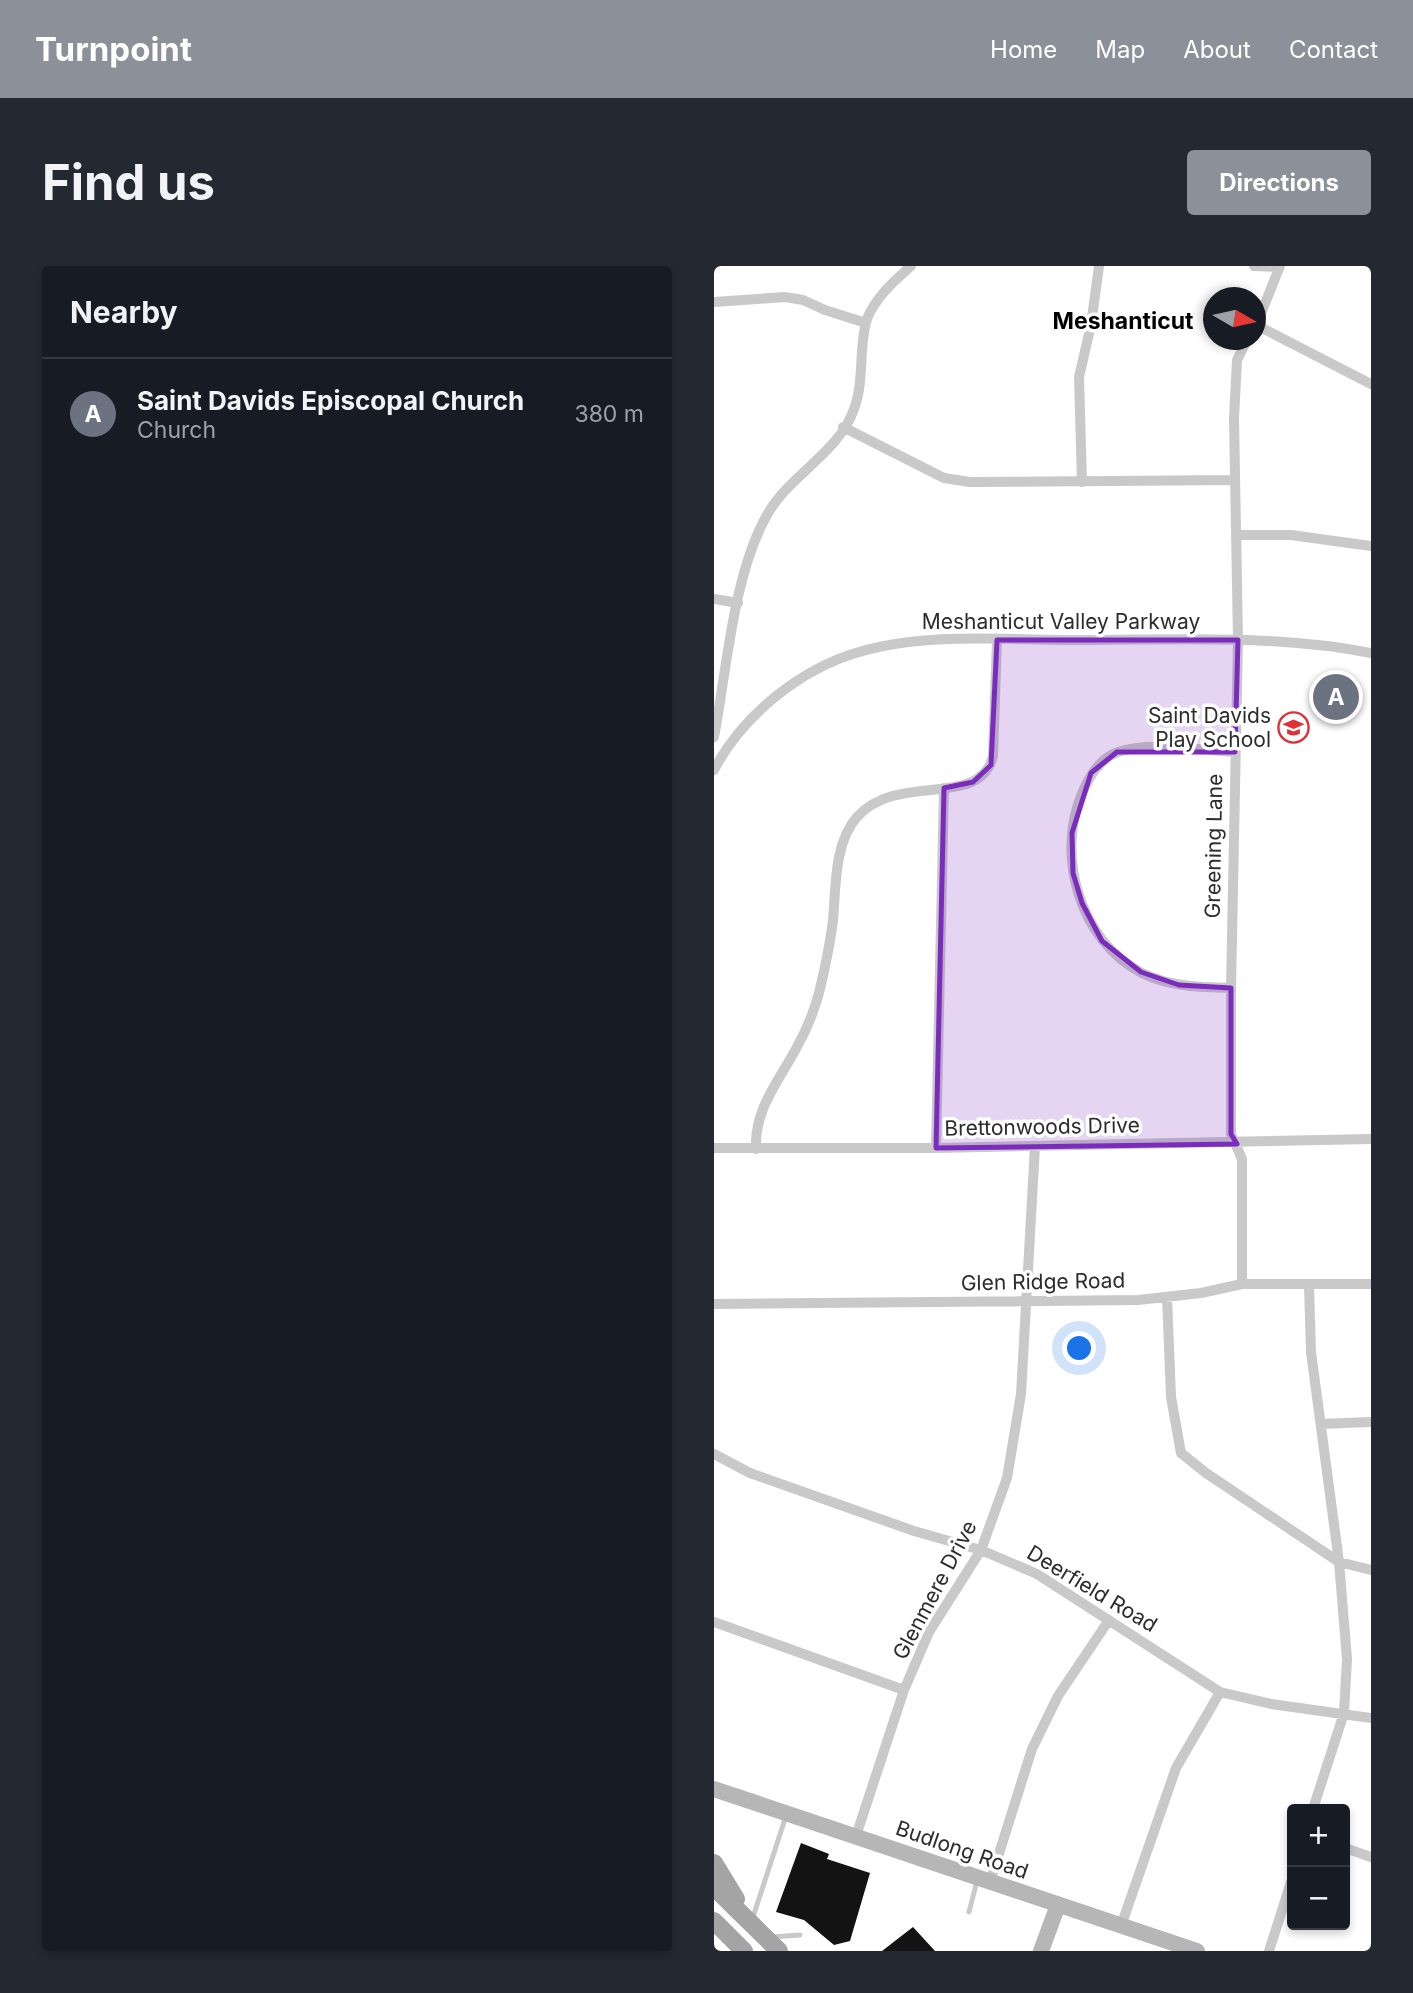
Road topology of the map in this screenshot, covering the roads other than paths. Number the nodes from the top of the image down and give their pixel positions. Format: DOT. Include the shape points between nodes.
graph roads {
  1 [pos="911,266"];
  2 [pos="1099,266"];
  3 [pos="1254,266"];
  4 [pos="1279,267"];
  5 [pos="1266,300"];
  6 [pos="714,302"];
  7 [pos="866,323"];
  8 [pos="1266,331"];
  9 [pos="1242,350"];
  10 [pos="1371,384"];
  11 [pos="844,427"];
  12 [pos="1235,480"];
  13 [pos="1082,482"];
  14 [pos="1238,535"];
  15 [pos="1371,546"];
  16 [pos="714,599"];
  17 [pos="738,603"];
  18 [pos="998,639"];
  19 [pos="1238,640"];
  20 [pos="1371,653"];
  21 [pos="714,737"];
  22 [pos="1235,752"];
  23 [pos="714,770"];
  24 [pos="944,788"];
  25 [pos="1231,988"];
  26 [pos="1371,1139"];
  27 [pos="1237,1144"];
  28 [pos="1035,1146"];
  29 [pos="714,1148"];
  30 [pos="936,1148"];
  31 [pos="755,1149"];
  32 [pos="1242,1284"];
  33 [pos="1371,1284"];
  34 [pos="1309,1286"];
  35 [pos="1167,1297"];
  36 [pos="1027,1303"];
  37 [pos="714,1304"];
  38 [pos="1371,1422"];
  39 [pos="1321,1424"];
  40 [pos="714,1454"];
  41 [pos="981,1550"];
  42 [pos="1339,1562"];
  43 [pos="1371,1570"];
  44 [pos="1109,1620"];
  45 [pos="714,1622"];
  46 [pos="904,1690"];
  47 [pos="1220,1692"];
  48 [pos="1344,1713"];
  49 [pos="1371,1718"];
  50 [pos="714,1788"];
  51 [pos="1316,1804"];
  52 [pos="787,1813"];
  53 [pos="856,1836"];
  54 [pos="1350,1850"];
  55 [pos="1371,1857"];
  56 [pos="714,1863"];
  57 [pos="984,1880"];
  58 [pos="714,1887"];
  59 [pos="1287,1895"];
  60 [pos="1058,1905"];
  61 [pos="969,1912"];
  62 [pos="714,1921"];
  63 [pos="751,1923"];
  64 [pos="1121,1926"];
  65 [pos="800,1935"];
  66 [pos="766,1938"];
  67 [pos="744,1951"];
  68 [pos="779,1951"];
  69 [pos="1041,1951"];
  70 [pos="1196,1951"];
  71 [pos="1269,1951"];
  1 -- 7 [label="street" via="880,297"];
  2 -- 13 [label="street" via="1079,377"];
  3 -- 4 [label="street"];
  4 -- 5 [label="street"];
  6 -- 7 [label="street" via="785,297"];
  7 -- 11 [label="street" via="854,410"];
  8 -- 10 [label="street"];
  9 -- 12 [label="street, Greening Lane" via="1237,360"];
  11 -- 13 [label="street" via="944,478"];
  11 -- 17 [label="street" via="825,452 792,481 767,515 751,552"];
  12 -- 13 [label="street"];
  12 -- 14 [label="street, Greening Lane"];
  14 -- 15 [label="street" via="1291,535"];
  14 -- 19 [label="street, Greening Lane"];
  16 -- 17 [label="street"];
  17 -- 21 [label="street"];
  18 -- 19 [label="street, Meshanticut Valley Parkway"];
  18 -- 23 [label="street, Meshanticut Valley Parkway" via="924,640 858,652 825,667 763,708 727,744"];
  18 -- 24 [label="street" via="991,765 973,782"];
  19 -- 20 [label="street, Meshanticut Valley Parkway"];
  19 -- 22 [label="street, Greening Lane"];
  22 -- 25 [label="street, Greening Lane"];
  22 -- 25 [label="street" via="1147,748 1118,752 1091,774 1072,833 1073,873 1082,904 1102,941 1141,972 1180,985"];
  24 -- 30 [label="street"];
  24 -- 31 [label="street" via="884,797 855,819 840,856 827,964 816,1002 798,1046 759,1115"];
  25 -- 27 [label="street, Greening Lane" via="1231,1134"];
  26 -- 27 [label="street, Brettonwoods Drive"];
  27 -- 28 [label="street, Brettonwoods Drive"];
  27 -- 32 [label="street, Greening Lane" via="1242,1159"];
  28 -- 30 [label="street, Brettonwoods Drive"];
  28 -- 36 [label="street, Glenmere Drive"];
  29 -- 31 [label="street, Brettonwoods Drive"];
  30 -- 31 [label="street, Brettonwoods Drive"];
  32 -- 34 [label="street, Glen Ridge Road"];
  32 -- 35 [label="street, Glen Ridge Road"];
  33 -- 34 [label="street, Glen Ridge Road"];
  34 -- 39 [label="street" via="1311,1352"];
  35 -- 36 [label="street, Glen Ridge Road"];
  35 -- 42 [label="street" via="1171,1396 1181,1453"];
  36 -- 37 [label="street, Glen Ridge Road"];
  36 -- 41 [label="street, Glenmere Drive" via="1016,1438"];
  38 -- 39 [label="street"];
  39 -- 42 [label="street"];
  40 -- 41 [label="street, Deerfield Road" via="750,1473"];
  41 -- 44 [label="street, Deerfield Road" via="1037,1574"];
  41 -- 46 [label="street, Glenmere Drive" via="929,1632"];
  42 -- 43 [label="street"];
  42 -- 48 [label="street" via="1347,1659"];
  44 -- 47 [label="street, Deerfield Road"];
  44 -- 57 [label="street" via="1058,1696 1032,1749"];
  45 -- 46 [label="street"];
  46 -- 53 [label="street, Glenmere Drive"];
  47 -- 48 [label="street, Deerfield Road"];
  47 -- 64 [label="street" via="1176,1768"];
  48 -- 49 [label="street, Deerfield Road"];
  48 -- 51 [label="street"];
  50 -- 52 [label="main road, Budlong Road"];
  52 -- 53 [label="main road, Budlong Road"];
  52 -- 63 [label="lane"];
  53 -- 57 [label="main road, Budlong Road"];
  54 -- 55 [label="street"];
  56 -- 63 [label="main road"];
  57 -- 60 [label="main road, Budlong Road"];
  57 -- 61 [label="lane"];
  58 -- 63 [label="main road"];
  59 -- 71 [label="street"];
  60 -- 64 [label="main road, Budlong Road"];
  60 -- 69 [label="main road"];
  62 -- 67 [label="main road"];
  63 -- 66 [label="main road"];
  64 -- 70 [label="main road, Budlong Road"];
  65 -- 66 [label="lane"];
  66 -- 68 [label="main road"];
}
